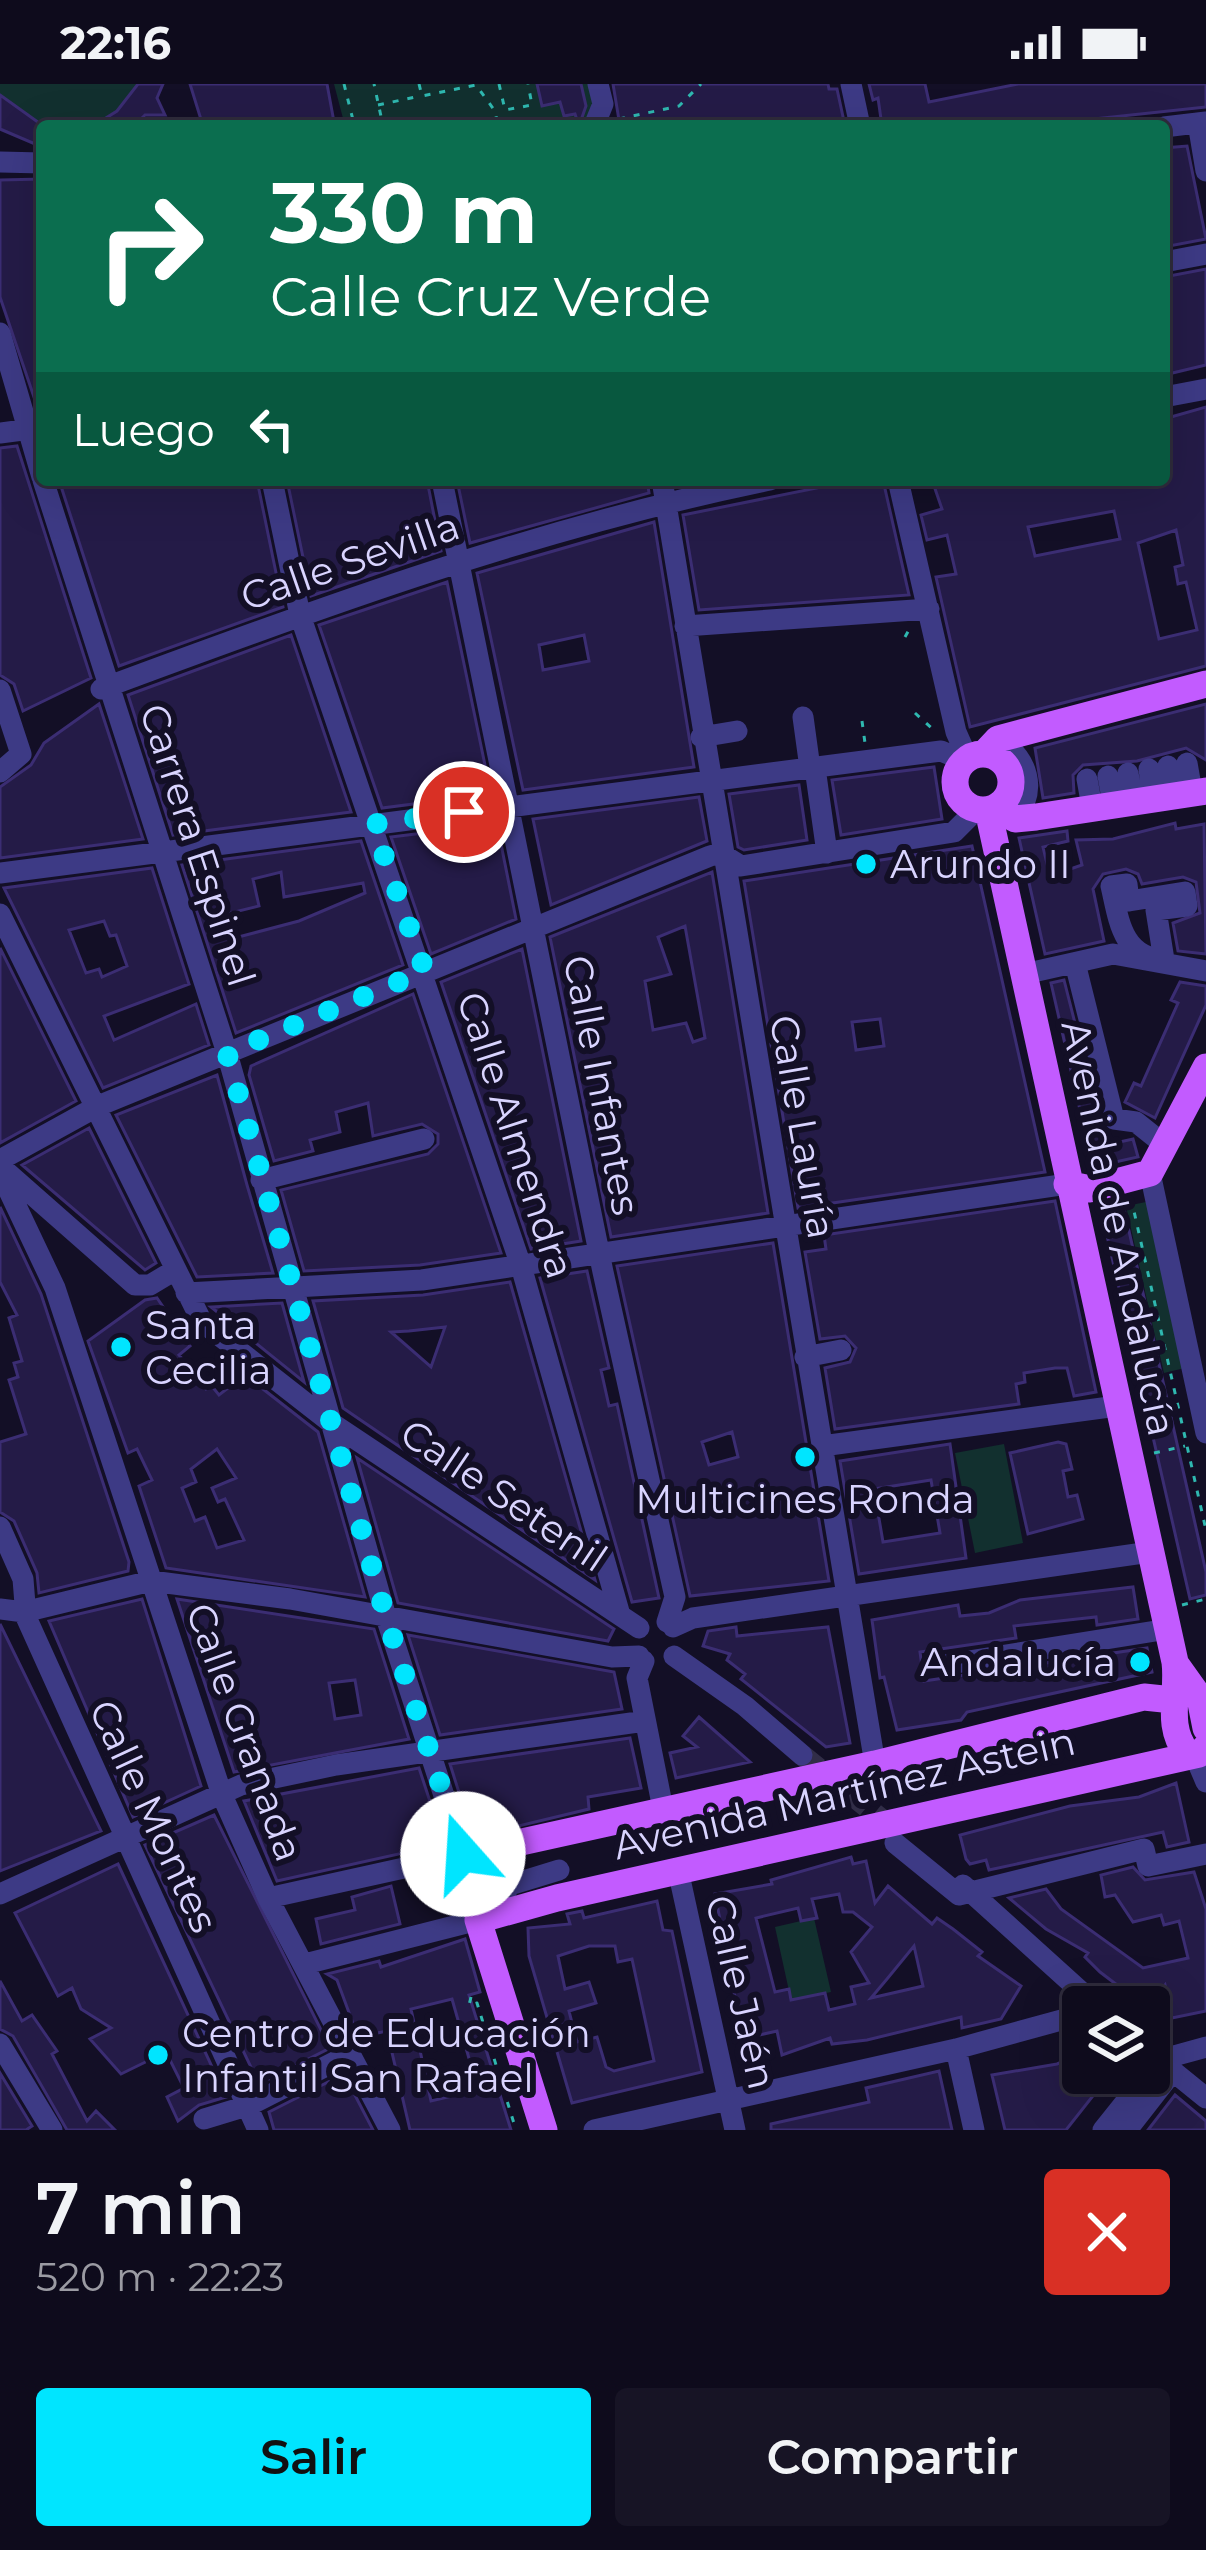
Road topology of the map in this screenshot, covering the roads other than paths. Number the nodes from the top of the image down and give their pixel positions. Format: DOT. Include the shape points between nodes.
graph roads {
  1 [pos="598,84"];
  2 [pos="850,84"];
  3 [pos="597,120"];
  4 [pos="859,120"];
  5 [pos="1202,123"];
  6 [pos="1170,126"];
  7 [pos="0,162"];
  8 [pos="36,164"];
  9 [pos="1206,171"];
  10 [pos="1206,254"];
  11 [pos="1170,261"];
  12 [pos="0,333"];
  13 [pos="1206,389"];
  14 [pos="1170,396"];
  15 [pos="0,433"];
  16 [pos="36,434"];
  17 [pos="45,486"];
  18 [pos="273,486"];
  19 [pos="443,486"];
  20 [pos="706,486"];
  21 [pos="899,486"];
  22 [pos="664,490"];
  23 [pos="459,560"];
  24 [pos="929,609"];
  25 [pos="300,615"];
  26 [pos="685,626"];
  27 [pos="1206,684"];
  28 [pos="104,688"];
  29 [pos="0,690"];
  30 [pos="803,717"];
  31 [pos="737,731"];
  32 [pos="701,737"];
  33 [pos="979,753"];
  34 [pos="812,768"];
  35 [pos="0,772"];
  36 [pos="708,779"];
  37 [pos="1145,786"];
  38 [pos="509,807"];
  39 [pos="994,811"];
  40 [pos="373,824"];
  41 [pos="160,851"];
  42 [pos="720,853"];
  43 [pos="827,853"];
  44 [pos="0,874"];
  45 [pos="1106,891"];
  46 [pos="0,914"];
  47 [pos="534,926"];
  48 [pos="1113,954"];
  49 [pos="1075,963"];
  50 [pos="425,971"];
  51 [pos="1206,971"];
  52 [pos="1024,974"];
  53 [pos="227,1053"];
  54 [pos="1206,1067"];
  55 [pos="98,1106"];
  56 [pos="424,1139"];
  57 [pos="1166,1146"];
  58 [pos="0,1166"];
  59 [pos="1139,1177"];
  60 [pos="261,1180"];
  61 [pos="1067,1184"];
  62 [pos="28,1206"];
  63 [pos="784,1226"];
  64 [pos="599,1252"];
  65 [pos="521,1266"];
  66 [pos="175,1270"];
  67 [pos="294,1286"];
  68 [pos="186,1293"];
  69 [pos="841,1350"];
  70 [pos="805,1357"];
  71 [pos="1118,1406"];
  72 [pos="330,1422"];
  73 [pos="1196,1439"];
  74 [pos="822,1446"];
  75 [pos="0,1527"];
  76 [pos="1150,1552"];
  77 [pos="151,1581"];
  78 [pos="846,1595"];
  79 [pos="6,1609"];
  80 [pos="386,1617"];
  81 [pos="629,1622"];
  82 [pos="670,1625"];
  83 [pos="1168,1629"];
  84 [pos="674,1656"];
  85 [pos="641,1658"];
  86 [pos="944,1665"];
  87 [pos="1172,1698"];
  88 [pos="645,1721"];
  89 [pos="428,1752"];
  90 [pos="802,1755"];
  91 [pos="1201,1756"];
  92 [pos="875,1764"];
  93 [pos="222,1795"];
  94 [pos="663,1809"];
  95 [pos="897,1837"];
  96 [pos="122,1838"];
  97 [pos="499,1846"];
  98 [pos="463,1854"];
  99 [pos="1206,1854"];
  100 [pos="558,1865"];
  101 [pos="678,1870"];
  102 [pos="0,1894"];
  103 [pos="967,1894"];
  104 [pos="268,1898"];
  105 [pos="492,1910"];
  106 [pos="305,1964"];
  107 [pos="1074,1986"];
  108 [pos="1062,2020"];
  109 [pos="0,2044"];
  110 [pos="1206,2047"];
  111 [pos="956,2049"];
  112 [pos="350,2054"];
  113 [pos="1170,2058"];
  114 [pos="1206,2058"];
  115 [pos="1170,2069"];
  116 [pos="1200,2092"];
  117 [pos="1133,2094"];
  118 [pos="1144,2094"];
  119 [pos="728,2099"];
  120 [pos="250,2104"];
  121 [pos="204,2119"];
  122 [pos="46,2128"];
  123 [pos="258,2130"];
  124 [pos="390,2130"];
  125 [pos="544,2130"];
  126 [pos="594,2130"];
  127 [pos="735,2130"];
  128 [pos="974,2130"];
  129 [pos="1103,2130"];
  130 [pos="1127,2130"];
  1 -- 3 [label="street"];
  2 -- 4 [label="street"];
  5 -- 6 [label="street"];
  5 -- 9 [label="street"];
  7 -- 8 [label="street"];
  10 -- 11 [label="street"];
  12 -- 16 [label="street, Carrera Espinel"];
  13 -- 14 [label="street"];
  15 -- 16 [label="street"];
  17 -- 28 [label="street, Carrera Espinel"];
  18 -- 25 [label="street, Calle Almendra"];
  19 -- 23 [label="street, Calle Infantes"];
  20 -- 22 [label="street, Calle Sevilla"];
  21 -- 24 [label="street"];
  22 -- 23 [label="street, Calle Sevilla"];
  22 -- 26 [label="street, Calle Lauría"];
  23 -- 25 [label="street, Calle Sevilla"];
  23 -- 38 [label="street, Calle Infantes"];
  24 -- 26 [label="street"];
  24 -- 33 [label="street" via="956,732"];
  25 -- 28 [label="street, Calle Sevilla"];
  25 -- 40 [label="street, Calle Almendra"];
  26 -- 32 [label="street, Calle Lauría"];
  27 -- 33 [label="main road"];
  28 -- 41 [label="street, Carrera Espinel"];
  29 -- 35 [label="street" via="21,754"];
  30 -- 34 [label="street"];
  31 -- 32 [label="street"];
  32 -- 36 [label="street, Calle Lauría"];
  33 -- 34 [label="street"];
  33 -- 39 [label="main road" via="1001,760 1011,775 1010,793"];
  33 -- 39 [label="main road" via="955,784 962,800"];
  34 -- 36 [label="street"];
  34 -- 43 [label="street"];
  36 -- 38 [label="street"];
  36 -- 42 [label="street, Calle Lauría"];
  37 -- 39 [label="main road"];
  38 -- 40 [label="street"];
  38 -- 47 [label="street, Calle Infantes"];
  39 -- 43 [label="street" via="954,832"];
  39 -- 52 [label="main road, Avenida de Andalucía"];
  40 -- 41 [label="street"];
  40 -- 50 [label="street, Calle Almendra"];
  41 -- 44 [label="street"];
  41 -- 53 [label="street, Carrera Espinel"];
  42 -- 43 [label="street" via="741,866"];
  42 -- 47 [label="street"];
  42 -- 63 [label="street, Calle Lauría"];
  45 -- 45 [label="street" via="1126,941 1164,960 1156,910 1187,906 1185,892 1129,901 1126,884"];
  45 -- 48 [label="street"];
  46 -- 55 [label="street, Calle Setenil"];
  47 -- 50 [label="street"];
  47 -- 64 [label="street, Calle Infantes"];
  48 -- 49 [label="street"];
  48 -- 51 [label="street"];
  49 -- 52 [label="street"];
  49 -- 57 [label="street" via="1114,1119 1136,1121"];
  50 -- 53 [label="street"];
  50 -- 65 [label="street, Calle Almendra"];
  52 -- 61 [label="main road, Avenida de Andalucía"];
  53 -- 55 [label="street"];
  53 -- 60 [label="street, Carrera Espinel"];
  54 -- 57 [label="main road"];
  55 -- 58 [label="street"];
  55 -- 66 [label="street, Calle Setenil"];
  56 -- 60 [label="street"];
  57 -- 59 [label="main road"];
  58 -- 62 [label="street, Calle Granada"];
  59 -- 61 [label="main road" via="1090,1189"];
  59 -- 73 [label="street"];
  60 -- 67 [label="street, Carrera Espinel"];
  61 -- 63 [label="street"];
  61 -- 71 [label="main road, Avenida de Andalucía"];
  62 -- 66 [label="street" via="135,1285 150,1286"];
  62 -- 77 [label="street, Calle Granada"];
  63 -- 64 [label="street"];
  63 -- 70 [label="street, Calle Lauría"];
  64 -- 65 [label="street"];
  64 -- 82 [label="street, Calle Infantes" via="675,1597"];
  65 -- 67 [label="street"];
  65 -- 81 [label="street, Calle Almendra"];
  66 -- 68 [label="street, Calle Setenil"];
  67 -- 68 [label="street"];
  67 -- 72 [label="street, Carrera Espinel"];
  68 -- 72 [label="street, Calle Setenil" via="202,1322"];
  69 -- 70 [label="street"];
  70 -- 74 [label="street, Calle Lauría"];
  71 -- 74 [label="street"];
  71 -- 76 [label="main road, Avenida de Andalucía"];
  72 -- 80 [label="street, Carrera Espinel"];
  72 -- 81 [label="street, Calle Setenil"];
  74 -- 78 [label="street, Calle Lauría"];
  75 -- 79 [label="street, Calle Montes" via="23,1580"];
  76 -- 78 [label="street"];
  76 -- 83 [label="main road, Avenida de Andalucía"];
  77 -- 79 [label="street"];
  77 -- 80 [label="street"];
  77 -- 93 [label="street, Calle Granada"];
  78 -- 82 [label="street"];
  78 -- 92 [label="street, Calle Lauría"];
  79 -- 96 [label="street, Calle Montes"];
  80 -- 85 [label="street"];
  80 -- 89 [label="street, Carrera Espinel"];
  81 -- 82 [label="street"];
  81 -- 85 [label="street"];
  82 -- 84 [label="street"];
  83 -- 86 [label="street"];
  83 -- 87 [label="main road, Avenida de Andalucía"];
  84 -- 85 [label="street" via="657,1664"];
  84 -- 90 [label="street"];
  85 -- 88 [label="street"];
  87 -- 91 [label="main road, Avenida de Andalucía" via="1178,1742"];
  87 -- 92 [label="main road, Avenida Martínez Astein" via="1113,1721 1036,1724"];
  88 -- 89 [label="street"];
  88 -- 94 [label="street"];
  89 -- 93 [label="street" via="335,1765"];
  89 -- 98 [label="street, Carrera Espinel"];
  91 -- 101 [label="main road, Avenida Martínez Astein"];
  92 -- 94 [label="main road, Avenida Martínez Astein"];
  93 -- 96 [label="street"];
  93 -- 104 [label="street, Calle Granada"];
  94 -- 97 [label="main road, Avenida Martínez Astein"];
  95 -- 103 [label="street"];
  96 -- 102 [label="street"];
  96 -- 120 [label="street, Calle Montes"];
  97 -- 98 [label="street, Avenida Martínez Astein"];
  97 -- 105 [label="main road"];
  98 -- 104 [label="street, Avenida Martínez Astein"];
  99 -- 103 [label="street" via="1148,1866 1144,1849"];
  100 -- 105 [label="street" via="495,1873"];
  101 -- 105 [label="main road, Avenida Martínez Astein"];
  101 -- 119 [label="street, Calle Jaén"];
  103 -- 107 [label="street"];
  104 -- 106 [label="street, Calle Granada"];
  105 -- 106 [label="street"];
  105 -- 125 [label="main road"];
  106 -- 112 [label="street, Calle Granada"];
  108 -- 111 [label="street"];
  109 -- 122 [label="street"];
  110 -- 113 [label="street"];
  111 -- 119 [label="street"];
  111 -- 128 [label="street"];
  112 -- 120 [label="street"];
  112 -- 124 [label="street, Calle Granada"];
  114 -- 116 [label="street" via="1198,2066"];
  115 -- 116 [label="street"];
  117 -- 129 [label="street"];
  118 -- 130 [label="street"];
  119 -- 126 [label="street"];
  119 -- 127 [label="street, Calle Jaén"];
  120 -- 121 [label="street"];
  120 -- 123 [label="street, Calle Montes"];
}
